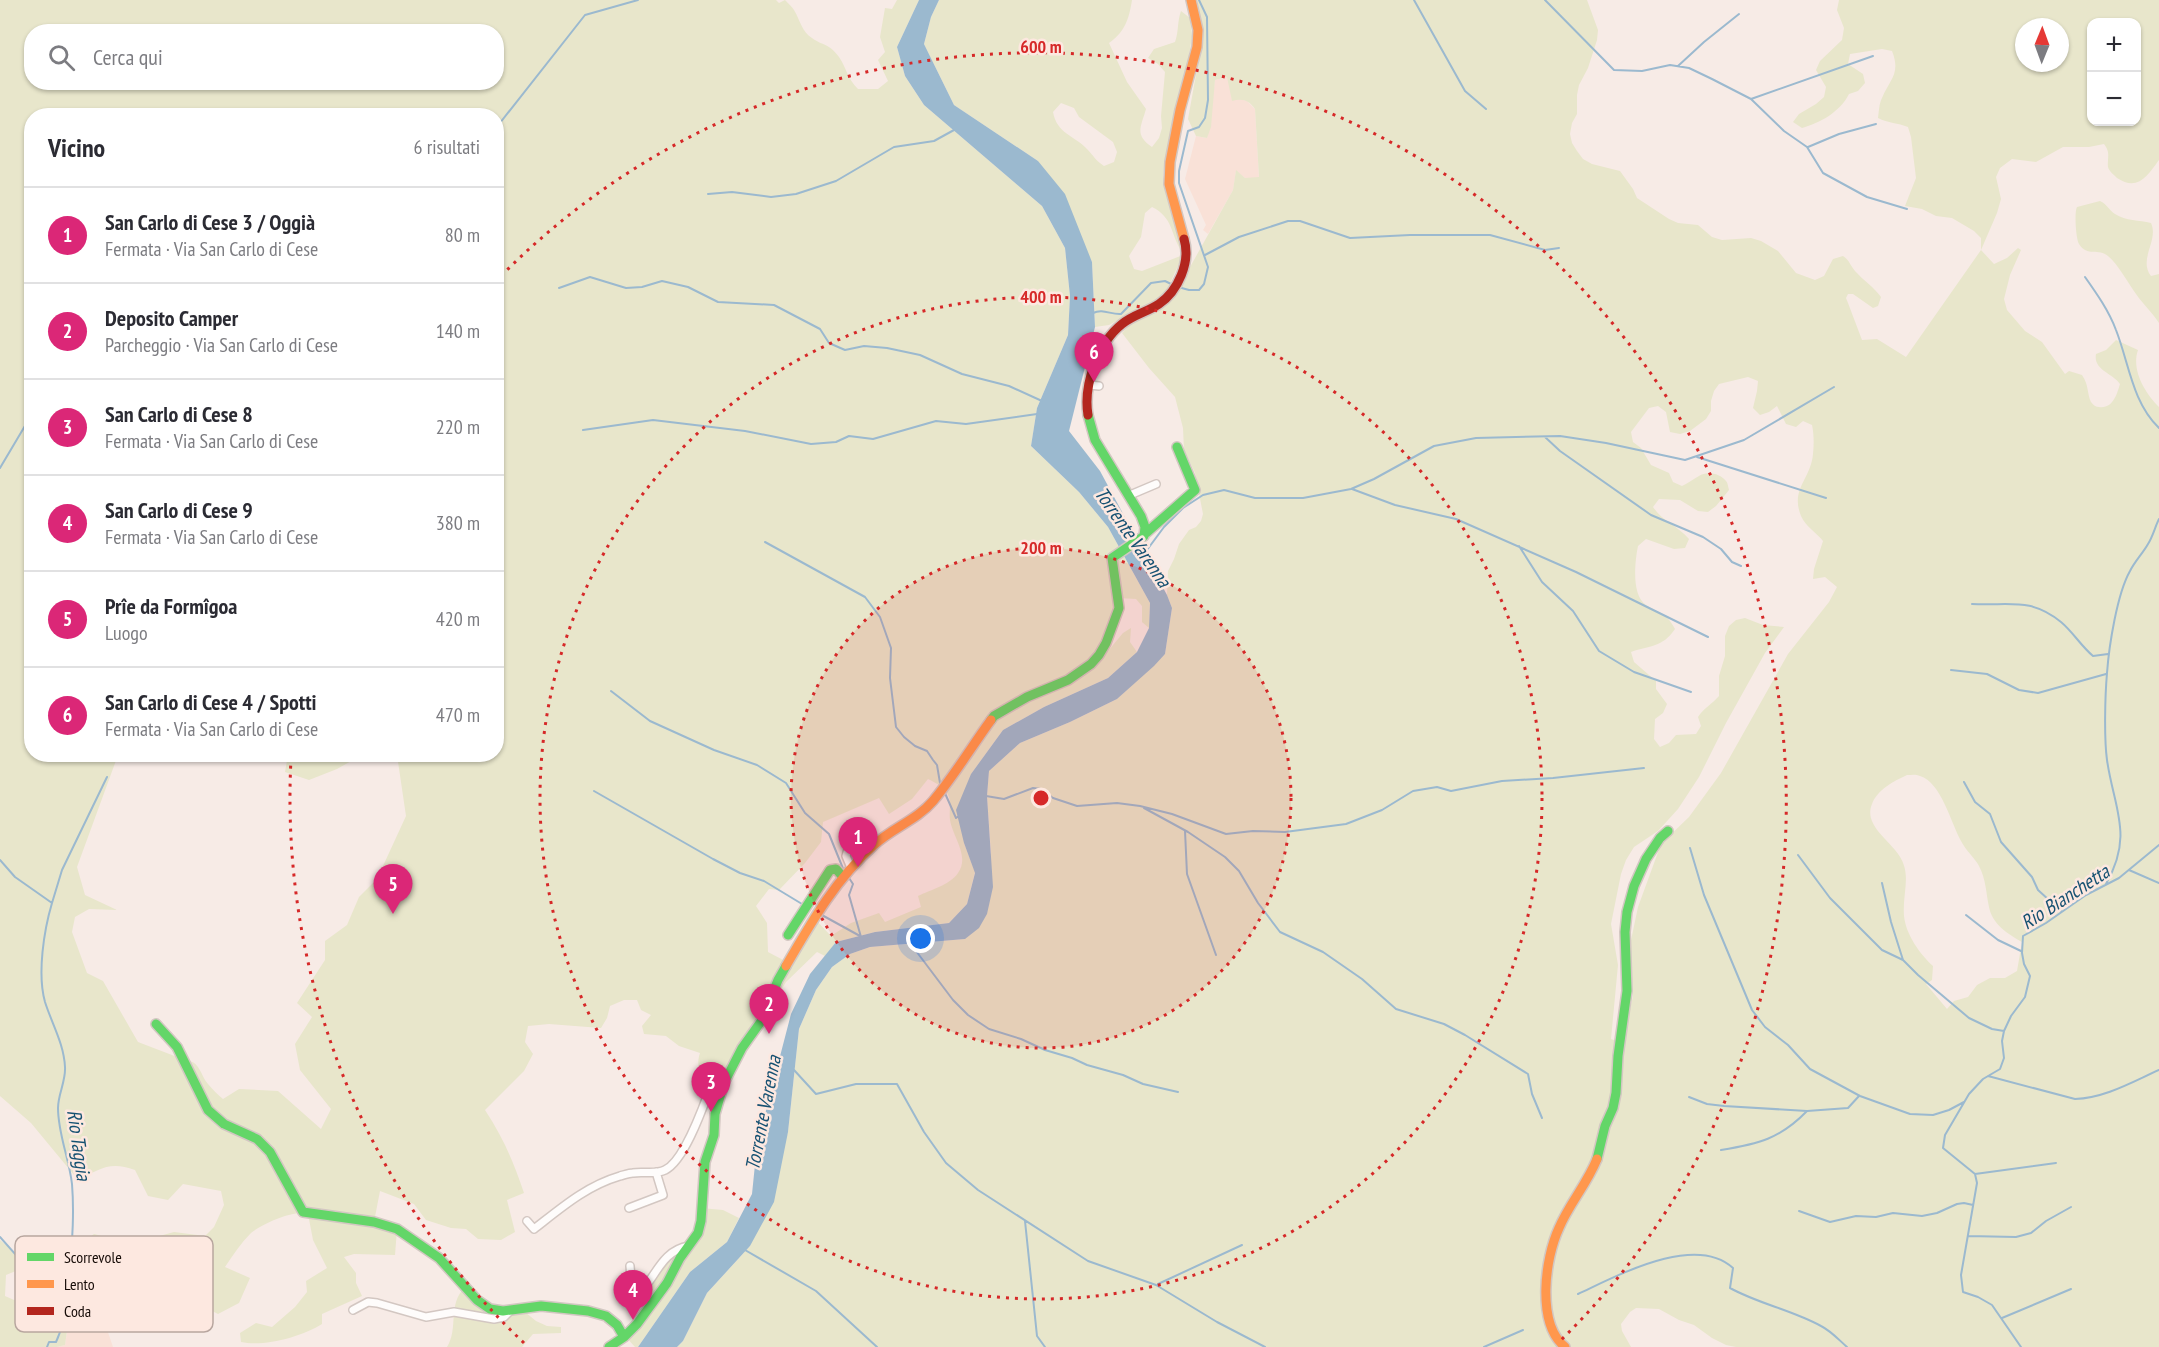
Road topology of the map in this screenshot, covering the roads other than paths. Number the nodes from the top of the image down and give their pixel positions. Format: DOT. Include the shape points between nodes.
graph roads {
  1 [pos="1191,0"];
  2 [pos="1177,447"];
  3 [pos="1156,484"];
  4 [pos="1130,495"];
  5 [pos="1145,534"];
  6 [pos="868,826"];
  7 [pos="1668,831"];
  8 [pos="851,868"];
  9 [pos="843,877"];
  10 [pos="788,935"];
  11 [pos="156,1024"];
  12 [pos="724,1083"];
  13 [pos="656,1172"];
  14 [pos="629,1208"];
  15 [pos="527,1221"];
  16 [pos="689,1246"];
  17 [pos="630,1266"];
  18 [pos="353,1310"];
  19 [pos="511,1310"];
  20 [pos="624,1337"];
  21 [pos="609,1347"];
  22 [pos="1565,1347"];
  1 -- 4 [label="street" via="1198,30 1197,47 1180,110 1169,184 1187,258 1171,293 1161,303 1125,321 1109,338 1094,386 1086,396 1096,442"];
  2 -- 5 [label="street" via="1195,490"];
  3 -- 4 [label="street"];
  4 -- 5 [label="street"];
  5 -- 8 [label="street" via="1112,558 1119,608 1099,655 1068,680 994,716 932,802 876,843"];
  6 -- 8 [label="street" via="846,854"];
  7 -- 22 [label="street" via="1656,841 1645,861 1626,921 1627,1003 1612,1110 1597,1159 1563,1220 1550,1259 1548,1312 1558,1342"];
  8 -- 9 [label="street"];
  9 -- 10 [label="street" via="836,869 830,870"];
  9 -- 12 [label="street" via="788,960 762,1020"];
  11 -- 19 [label="street" via="181,1054 208,1110 224,1124 258,1139 270,1152 303,1212 397,1229 439,1258 477,1300 490,1309"];
  12 -- 13 [label="street" via="709,1091 676,1160 666,1170"];
  12 -- 16 [label="street" via="705,1162 701,1221"];
  13 -- 14 [label="street" via="663,1195"];
  13 -- 15 [label="street" via="633,1173 599,1184 534,1229"];
  16 -- 17 [label="street" via="669,1254 638,1293 632,1290"];
  16 -- 20 [label="street" via="668,1282"];
  18 -- 19 [label="street" via="377,1302 426,1317 454,1311 494,1319"];
  19 -- 20 [label="street" via="541,1306 588,1311 606,1316"];
  20 -- 21 [label="street"];
}
